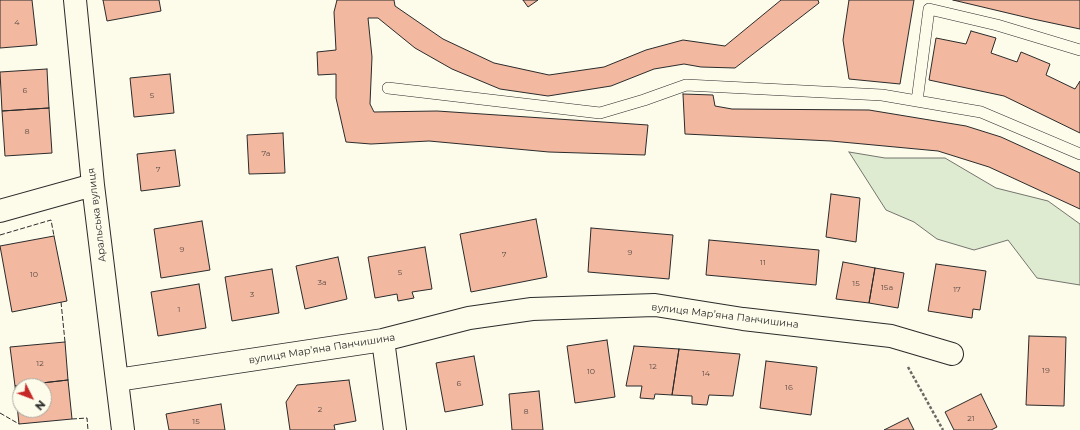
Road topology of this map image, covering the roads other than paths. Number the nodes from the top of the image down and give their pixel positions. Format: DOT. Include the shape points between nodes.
graph roads {
  1 [pos="75,0"];
  2 [pos="1080,50"];
  3 [pos="388,88"];
  4 [pos="917,101"];
  5 [pos="1080,154"];
  6 [pos="93,185"];
  7 [pos="0,211"];
  8 [pos="383,340"];
  9 [pos="952,354"];
  10 [pos="117,380"];
  11 [pos="123,430"];
  12 [pos="395,430"];
  1 -- 6 [label="street, Аральська вулиця"];
  2 -- 4 [label="lane" via="997,25 929,9"];
  3 -- 4 [label="lane" via="600,113 686,85 882,95"];
  4 -- 5 [label="lane" via="981,112"];
  6 -- 7 [label="street"];
  6 -- 10 [label="street, Аральська вулиця"];
  8 -- 9 [label="street, вулиця Марʼяна Панчишина" via="469,318 532,309 655,305 743,319 891,336"];
  8 -- 10 [label="street, вулиця Марʼяна Панчишина"];
  8 -- 12 [label="street"];
  10 -- 11 [label="street, Аральська вулиця"];
}
